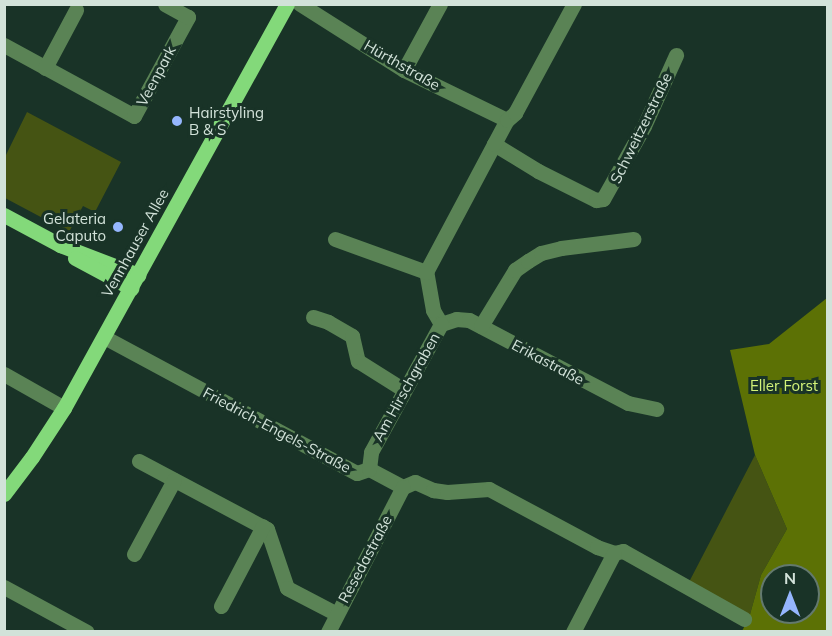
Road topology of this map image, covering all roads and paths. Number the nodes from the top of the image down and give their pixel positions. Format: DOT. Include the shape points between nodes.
graph roads {
  1 [pos="165,4"];
  2 [pos="287,4"];
  3 [pos="300,4"];
  4 [pos="440,4"];
  5 [pos="574,4"];
  6 [pos="183,9"];
  7 [pos="76,10"];
  8 [pos="4,45"];
  9 [pos="676,55"];
  10 [pos="45,68"];
  11 [pos="404,70"];
  12 [pos="507,120"];
  13 [pos="494,144"];
  14 [pos="4,215"];
  15 [pos="335,239"];
  16 [pos="633,239"];
  17 [pos="426,272"];
  18 [pos="134,282"];
  19 [pos="313,318"];
  20 [pos="441,324"];
  21 [pos="481,326"];
  22 [pos="104,337"];
  23 [pos="4,374"];
  24 [pos="404,390"];
  25 [pos="64,408"];
  26 [pos="656,408"];
  27 [pos="139,461"];
  28 [pos="369,469"];
  29 [pos="174,480"];
  30 [pos="403,487"];
  31 [pos="4,494"];
  32 [pos="263,526"];
  33 [pos="614,553"];
  34 [pos="134,554"];
  35 [pos="4,587"];
  36 [pos="221,606"];
  37 [pos="337,614"];
  38 [pos="744,619"];
  39 [pos="87,632"];
  40 [pos="328,632"];
  41 [pos="573,632"];
  1 -- 6 [label="street, Veenpark"];
  2 -- 18 [label="main road, Vennhauser Allee"];
  3 -- 11 [label="street, Hürthstraße"];
  4 -- 11 [label="street"];
  5 -- 12 [label="street" via="515,114"];
  6 -- 10 [label="street, Veenpark" via="188,17 134,116"];
  7 -- 10 [label="street"];
  8 -- 10 [label="street, Veenpark"];
  9 -- 13 [label="street, Schweitzerstraße" via="644,126 603,199 596,200 538,171"];
  11 -- 12 [label="street, Hürthstraße"];
  12 -- 13 [label="street"];
  13 -- 17 [label="street"];
  14 -- 18 [label="main road" via="60,245 65,253"];
  15 -- 17 [label="street"];
  16 -- 21 [label="street" via="541,253 514,270"];
  17 -- 20 [label="street, Am Hirschgraben" via="433,310"];
  18 -- 22 [label="main road, Vennhauser Allee"];
  19 -- 24 [label="street" via="352,336 358,361"];
  20 -- 21 [label="street, Erikastraße" via="456,319"];
  20 -- 24 [label="street, Am Hirschgraben"];
  21 -- 26 [label="street, Erikastraße" via="628,403"];
  22 -- 25 [label="main road, Vennhauser Allee"];
  22 -- 28 [label="street, Friedrich-Engels-Straße" via="357,473"];
  23 -- 25 [label="street"];
  24 -- 28 [label="street, Am Hirschgraben" via="370,452"];
  25 -- 31 [label="main road, Vennhauser Allee"];
  27 -- 29 [label="street"];
  28 -- 30 [label="street, Friedrich-Engels-Straße"];
  29 -- 32 [label="street"];
  29 -- 34 [label="street"];
  30 -- 33 [label="street, Friedrich-Engels-Straße" via="415,482 447,492 489,489"];
  30 -- 37 [label="street, Resedastraße"];
  32 -- 36 [label="street"];
  32 -- 37 [label="street" via="286,588"];
  33 -- 38 [label="street, Friedrich-Engels-Straße" via="623,551"];
  33 -- 41 [label="street"];
  35 -- 39 [label="street"];
  37 -- 40 [label="street, Resedastraße"];
}
